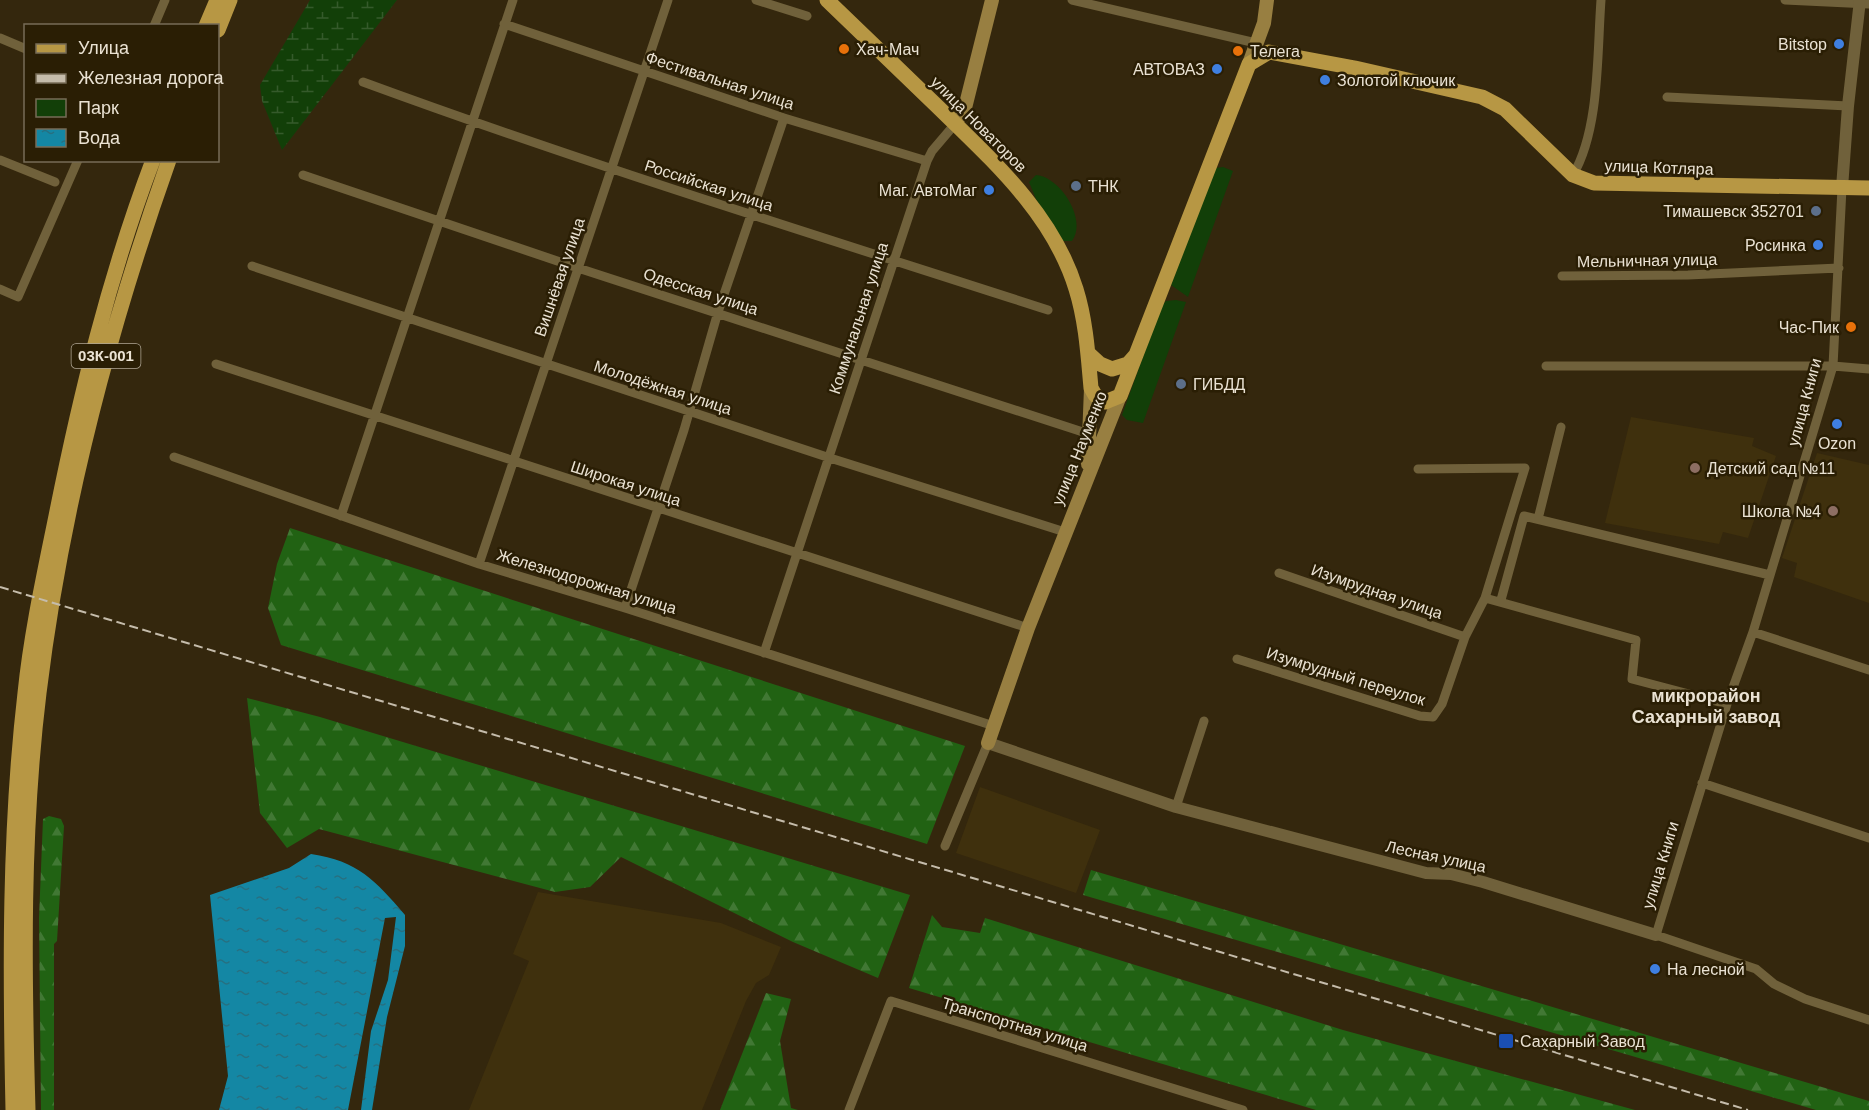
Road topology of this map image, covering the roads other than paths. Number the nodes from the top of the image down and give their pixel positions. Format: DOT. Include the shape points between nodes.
graph roads {
  1 [pos="165,0"];
  2 [pos="217,0"];
  3 [pos="230,0"];
  4 [pos="513,0"];
  5 [pos="668,0"];
  6 [pos="756,0"];
  7 [pos="827,0"];
  8 [pos="992,0"];
  9 [pos="1072,0"];
  10 [pos="1267,0"];
  11 [pos="1601,0"];
  12 [pos="1785,0"];
  13 [pos="1863,3"];
  14 [pos="807,15"];
  15 [pos="155,24"];
  16 [pos="207,24"];
  17 [pos="504,24"];
  18 [pos="219,28"];
  19 [pos="0,38"];
  20 [pos="24,48"];
  21 [pos="1263,48"];
  22 [pos="644,71"];
  23 [pos="363,82"];
  24 [pos="1668,97"];
  25 [pos="1848,106"];
  26 [pos="784,118"];
  27 [pos="472,122"];
  28 [pos="955,124"];
  29 [pos="0,160"];
  30 [pos="927,161"];
  31 [pos="77,162"];
  32 [pos="152,162"];
  33 [pos="168,162"];
  34 [pos="612,168"];
  35 [pos="303,175"];
  36 [pos="1573,176"];
  37 [pos="55,182"];
  38 [pos="1842,188"];
  39 [pos="1869,188"];
  40 [pos="751,215"];
  41 [pos="440,221"];
  42 [pos="894,261"];
  43 [pos="252,266"];
  44 [pos="578,268"];
  45 [pos="1839,268"];
  46 [pos="1562,276"];
  47 [pos="0,289"];
  48 [pos="1048,310"];
  49 [pos="718,312"];
  50 [pos="408,319"];
  51 [pos="1088,353"];
  52 [pos="862,359"];
  53 [pos="216,364"];
  54 [pos="546,364"];
  55 [pos="1546,366"];
  56 [pos="1833,366"];
  57 [pos="1869,369"];
  58 [pos="1120,371"];
  59 [pos="1091,388"];
  60 [pos="1120,396"];
  61 [pos="689,412"];
  62 [pos="375,416"];
  63 [pos="1562,427"];
  64 [pos="1089,434"];
  65 [pos="174,457"];
  66 [pos="830,458"];
  67 [pos="513,463"];
  68 [pos="1418,469"];
  69 [pos="1088,473"];
  70 [pos="657,508"];
  71 [pos="341,516"];
  72 [pos="1538,519"];
  73 [pos="1065,532"];
  74 [pos="55,555"];
  75 [pos="797,555"];
  76 [pos="479,564"];
  77 [pos="1279,573"];
  78 [pos="1770,575"];
  79 [pos="1485,598"];
  80 [pos="1501,600"];
  81 [pos="625,608"];
  82 [pos="1028,628"];
  83 [pos="1753,632"];
  84 [pos="1465,637"];
  85 [pos="38,650"];
  86 [pos="764,653"];
  87 [pos="1237,659"];
  88 [pos="1869,670"];
  89 [pos="1727,704"];
  90 [pos="1204,721"];
  91 [pos="994,726"];
  92 [pos="988,743"];
  93 [pos="1702,783"];
  94 [pos="1176,807"];
  95 [pos="1869,838"];
  96 [pos="945,846"];
  97 [pos="1656,935"];
  98 [pos="1869,1020"];
  99 [pos="14,1110"];
  100 [pos="28,1110"];
  101 [pos="849,1110"];
  102 [pos="1243,1110"];
  1 -- 15 [label="street"];
  2 -- 16 [label="main road"];
  3 -- 18 [label="main road"];
  4 -- 17 [label="street"];
  5 -- 22 [label="street, Вишнёвая улица"];
  6 -- 14 [label="street"];
  7 -- 28 [label="main road, улица Новаторов"];
  8 -- 28 [label="main road, Коммунальная улица" via="965,108"];
  9 -- 21 [label="street"];
  10 -- 21 [label="main road"];
  11 -- 36 [label="street" via="1594,101 1584,158"];
  12 -- 13 [label="street"];
  13 -- 25 [label="street, улица Книги"];
  17 -- 22 [label="street, Фестивальная улица"];
  17 -- 27 [label="street"];
  19 -- 20 [label="street"];
  21 -- 36 [label="main road, улица Котляра" via="1482,98 1505,109"];
  21 -- 58 [label="main road" via="1249,64 1135,356"];
  22 -- 26 [label="street, Фестивальная улица"];
  22 -- 34 [label="street, Вишнёвая улица"];
  23 -- 27 [label="street, Российская улица"];
  24 -- 25 [label="street"];
  25 -- 38 [label="street, улица Книги"];
  26 -- 30 [label="street, Фестивальная улица"];
  26 -- 40 [label="street"];
  27 -- 34 [label="street, Российская улица"];
  27 -- 41 [label="street"];
  28 -- 30 [label="street, Коммунальная улица"];
  28 -- 51 [label="main road, улица Новаторов" via="1013,181 1055,241 1076,287"];
  29 -- 37 [label="street"];
  30 -- 42 [label="street, Коммунальная улица"];
  31 -- 47 [label="street" via="18,297"];
  32 -- 74 [label="main road, 03К-001" via="94,346"];
  33 -- 74 [label="main road, 03К-001" via="108,349"];
  34 -- 40 [label="street, Российская улица"];
  34 -- 44 [label="street, Вишнёвая улица"];
  35 -- 41 [label="street, Одесская улица"];
  36 -- 38 [label="main road, улица Котляра" via="1613,185"];
  38 -- 39 [label="main road, улица Котляра"];
  38 -- 45 [label="street, улица Книги"];
  40 -- 42 [label="street, Российская улица"];
  40 -- 49 [label="street"];
  41 -- 44 [label="street, Одесская улица"];
  41 -- 50 [label="street"];
  42 -- 48 [label="street, Российская улица"];
  42 -- 52 [label="street, Коммунальная улица"];
  43 -- 50 [label="street, Молодёжная улица"];
  44 -- 49 [label="street, Одесская улица"];
  44 -- 54 [label="street, Вишнёвая улица"];
  45 -- 46 [label="street, Мельничная улица"];
  45 -- 56 [label="street, улица Книги"];
  49 -- 52 [label="street, Одесская улица"];
  49 -- 61 [label="street"];
  50 -- 54 [label="street, Молодёжная улица"];
  50 -- 62 [label="street"];
  51 -- 58 [label="main road" via="1104,367"];
  51 -- 59 [label="main road, улица Новаторов"];
  52 -- 64 [label="street, Одесская улица"];
  52 -- 66 [label="street, Коммунальная улица"];
  53 -- 62 [label="street, Широкая улица"];
  54 -- 61 [label="street, Молодёжная улица"];
  54 -- 67 [label="street, Вишнёвая улица"];
  55 -- 56 [label="street"];
  56 -- 57 [label="street"];
  56 -- 78 [label="street, улица Книги"];
  58 -- 59 [label="main road" via="1098,376"];
  58 -- 60 [label="main road, улица Науменко"];
  59 -- 60 [label="main road" via="1105,402"];
  59 -- 64 [label="main road, улица Новаторов"];
  60 -- 69 [label="main road, улица Науменко"];
  61 -- 66 [label="street, Молодёжная улица"];
  61 -- 70 [label="street"];
  62 -- 67 [label="street, Широкая улица"];
  62 -- 71 [label="street"];
  63 -- 72 [label="street"];
  64 -- 69 [label="main road, улица Новаторов"];
  65 -- 71 [label="street, Железнодорожная улица"];
  66 -- 73 [label="street, Молодёжная улица"];
  66 -- 75 [label="street, Коммунальная улица"];
  67 -- 70 [label="street, Широкая улица"];
  67 -- 76 [label="street, Вишнёвая улица"];
  68 -- 79 [label="street, Изумрудный переулок" via="1525,468"];
  69 -- 73 [label="main road, улица Науменко"];
  70 -- 75 [label="street, Широкая улица"];
  70 -- 81 [label="street"];
  71 -- 76 [label="street, Железнодорожная улица"];
  72 -- 78 [label="street"];
  72 -- 80 [label="street" via="1524,516"];
  73 -- 82 [label="main road, улица Науменко"];
  74 -- 85 [label="main road, 03К-001"];
  75 -- 82 [label="street, Широкая улица"];
  75 -- 86 [label="street, Коммунальная улица"];
  76 -- 81 [label="street, Железнодорожная улица"];
  77 -- 84 [label="street, Изумрудная улица"];
  78 -- 83 [label="street, улица Книги"];
  79 -- 80 [label="street"];
  79 -- 84 [label="street, Изумрудный переулок"];
  80 -- 89 [label="street" via="1636,640 1632,679"];
  81 -- 86 [label="street, Железнодорожная улица"];
  82 -- 91 [label="main road, улица Науменко"];
  83 -- 88 [label="street"];
  83 -- 89 [label="street, улица Книги"];
  84 -- 87 [label="street, Изумрудный переулок" via="1442,704 1433,717"];
  85 -- 99 [label="main road, 03К-001" via="22,729 10,913"];
  85 -- 100 [label="main road, 03К-001" via="39,696 24,913"];
  86 -- 91 [label="street, Железнодорожная улица"];
  89 -- 93 [label="street, улица Книги"];
  90 -- 94 [label="street"];
  91 -- 92 [label="main road, улица Науменко"];
  92 -- 94 [label="street, Лесная улица"];
  92 -- 96 [label="street, улица Науменко"];
  93 -- 95 [label="street"];
  93 -- 97 [label="street, улица Книги"];
  94 -- 97 [label="street, Лесная улица" via="1426,873 1472,879"];
  97 -- 98 [label="street, Лесная улица" via="1756,969 1774,984 1805,999"];
  101 -- 102 [label="street, Транспортная улица" via="891,1001"];
}
